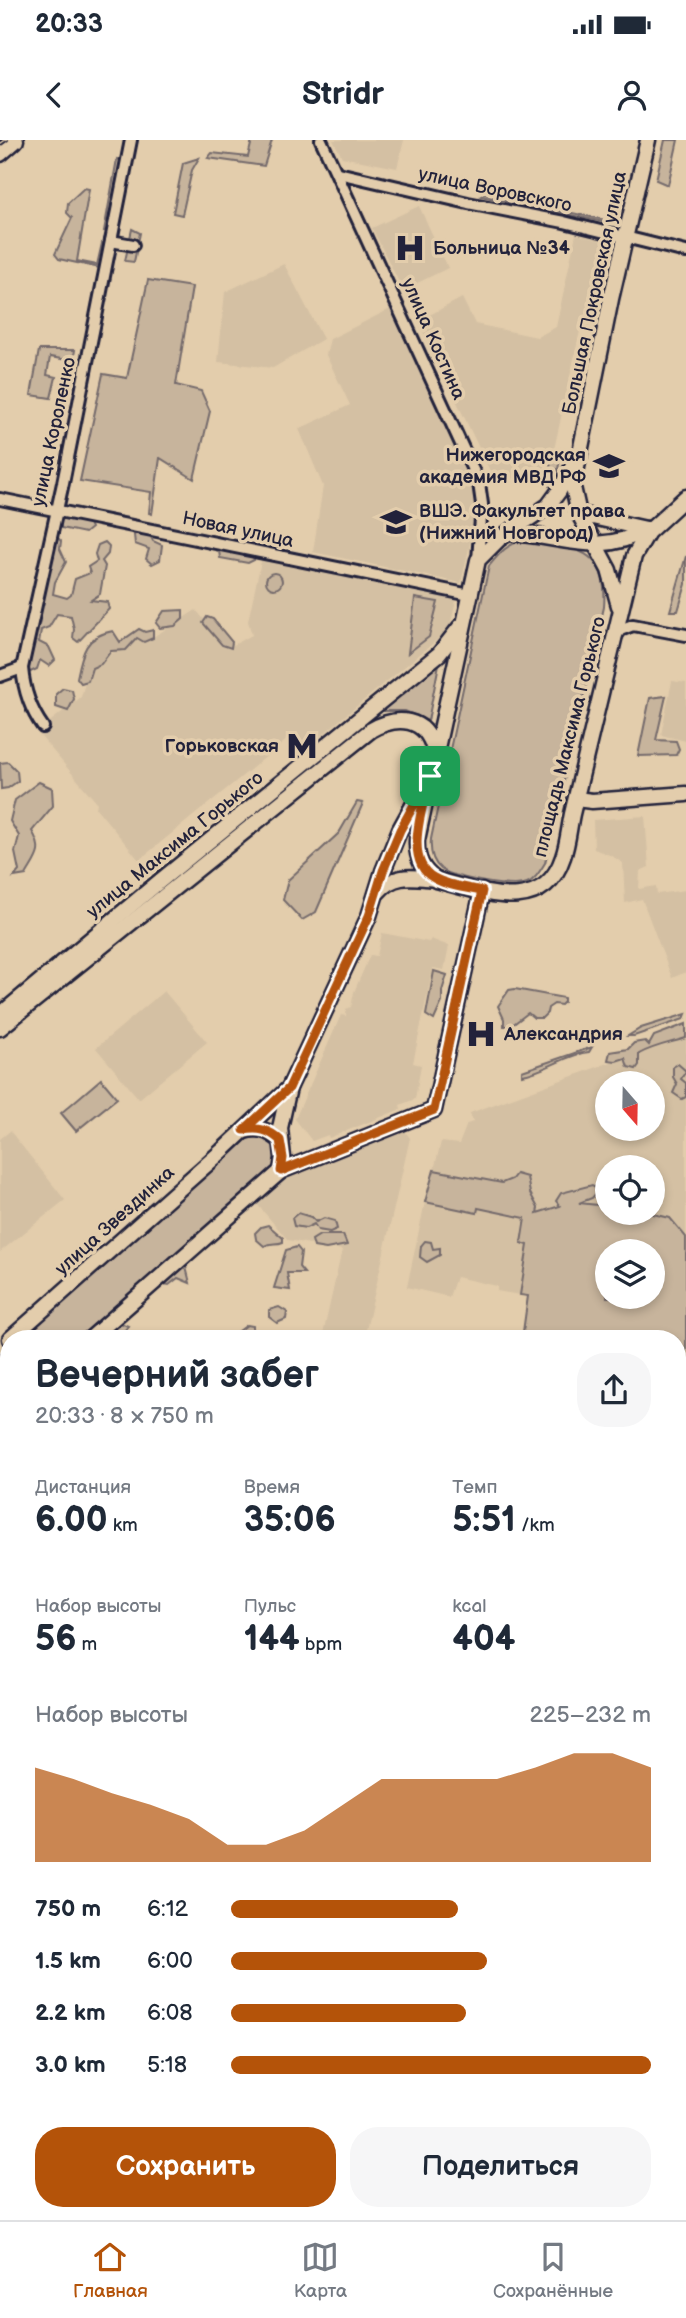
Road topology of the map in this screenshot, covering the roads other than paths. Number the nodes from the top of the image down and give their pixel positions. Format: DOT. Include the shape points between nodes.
graph roads {
  1 [pos="15,140"];
  2 [pos="131,140"];
  3 [pos="321,140"];
  4 [pos="648,140"];
  5 [pos="0,153"];
  6 [pos="338,173"];
  7 [pos="627,236"];
  8 [pos="111,241"];
  9 [pos="133,245"];
  10 [pos="686,252"];
  11 [pos="579,455"];
  12 [pos="686,498"];
  13 [pos="0,499"];
  14 [pos="57,510"];
  15 [pos="579,514"];
  16 [pos="651,526"];
  17 [pos="509,533"];
  18 [pos="593,544"];
  19 [pos="478,560"];
  20 [pos="470,595"];
  21 [pos="621,611"];
  22 [pos="465,620"];
  23 [pos="686,635"];
  24 [pos="613,640"];
  25 [pos="22,668"];
  26 [pos="0,676"];
  27 [pos="43,727"];
  28 [pos="435,751"];
  29 [pos="430,776"];
  30 [pos="686,794"];
  31 [pos="576,799"];
  32 [pos="436,880"];
  33 [pos="482,891"];
  34 [pos="378,892"];
  35 [pos="0,1016"];
  36 [pos="0,1028"];
  37 [pos="289,1088"];
  38 [pos="244,1130"];
  39 [pos="280,1140"];
  40 [pos="281,1171"];
  41 [pos="19,1330"];
  42 [pos="100,1330"];
  1 -- 5 [label="main road"];
  2 -- 8 [label="street, улица Короленко"];
  3 -- 6 [label="street, улица Костина"];
  4 -- 7 [label="main road, Большая Покровская улица"];
  6 -- 7 [label="street, улица Воровского"];
  6 -- 19 [label="street, улица Костина" via="479,483"];
  7 -- 10 [label="street, улица Воровского"];
  7 -- 11 [label="main road, Большая Покровская улица"];
  8 -- 9 [label="street"];
  8 -- 14 [label="street, улица Короленко"];
  11 -- 15 [label="main road, площадь Максима Горького" via="573,487"];
  11 -- 17 [label="main road" via="548,506"];
  12 -- 16 [label="main road"];
  13 -- 14 [label="street, Новая улица"];
  14 -- 20 [label="street, Новая улица"];
  14 -- 25 [label="street, улица Короленко"];
  15 -- 16 [label="main road"];
  15 -- 18 [label="main road, площадь Максима Горького"];
  16 -- 18 [label="main road" via="619,542"];
  16 -- 21 [label="main road, площадь Максима Горького" via="634,556"];
  17 -- 18 [label="main road"];
  17 -- 19 [label="main road"];
  18 -- 21 [label="main road, площадь Максима Горького" via="614,580"];
  19 -- 20 [label="main road"];
  20 -- 22 [label="main road"];
  21 -- 24 [label="main road, площадь Максима Горького"];
  22 -- 28 [label="main road"];
  22 -- 35 [label="main road, улица Максима Горького" via="439,654"];
  23 -- 24 [label="street" via="633,625 620,630"];
  24 -- 31 [label="main road, площадь Максима Горького"];
  25 -- 26 [label="street"];
  25 -- 27 [label="street, улица Короленко" via="32,712"];
  28 -- 29 [label="main road"];
  28 -- 36 [label="main road, улица Максима Горького" via="431,737 416,724 395,721 371,730"];
  29 -- 32 [label="main road" via="416,851 420,863"];
  29 -- 34 [label="main road, улица Звездинка" via="400,830"];
  30 -- 31 [label="main road"];
  31 -- 33 [label="main road, площадь Максима Горького" via="564,855 549,882 523,896"];
  32 -- 33 [label="main road, площадь Максима Горького"];
  32 -- 34 [label="main road" via="403,876 387,882"];
  33 -- 40 [label="main road" via="434,1110"];
  34 -- 37 [label="main road, улица Звездинка"];
  37 -- 38 [label="main road, улица Звездинка"];
  37 -- 39 [label="main road, улица Звездинка"];
  38 -- 39 [label="main road" via="267,1130"];
  38 -- 41 [label="main road, улица Звездинка"];
  39 -- 40 [label="main road, улица Звездинка"];
  40 -- 42 [label="main road"];
}
